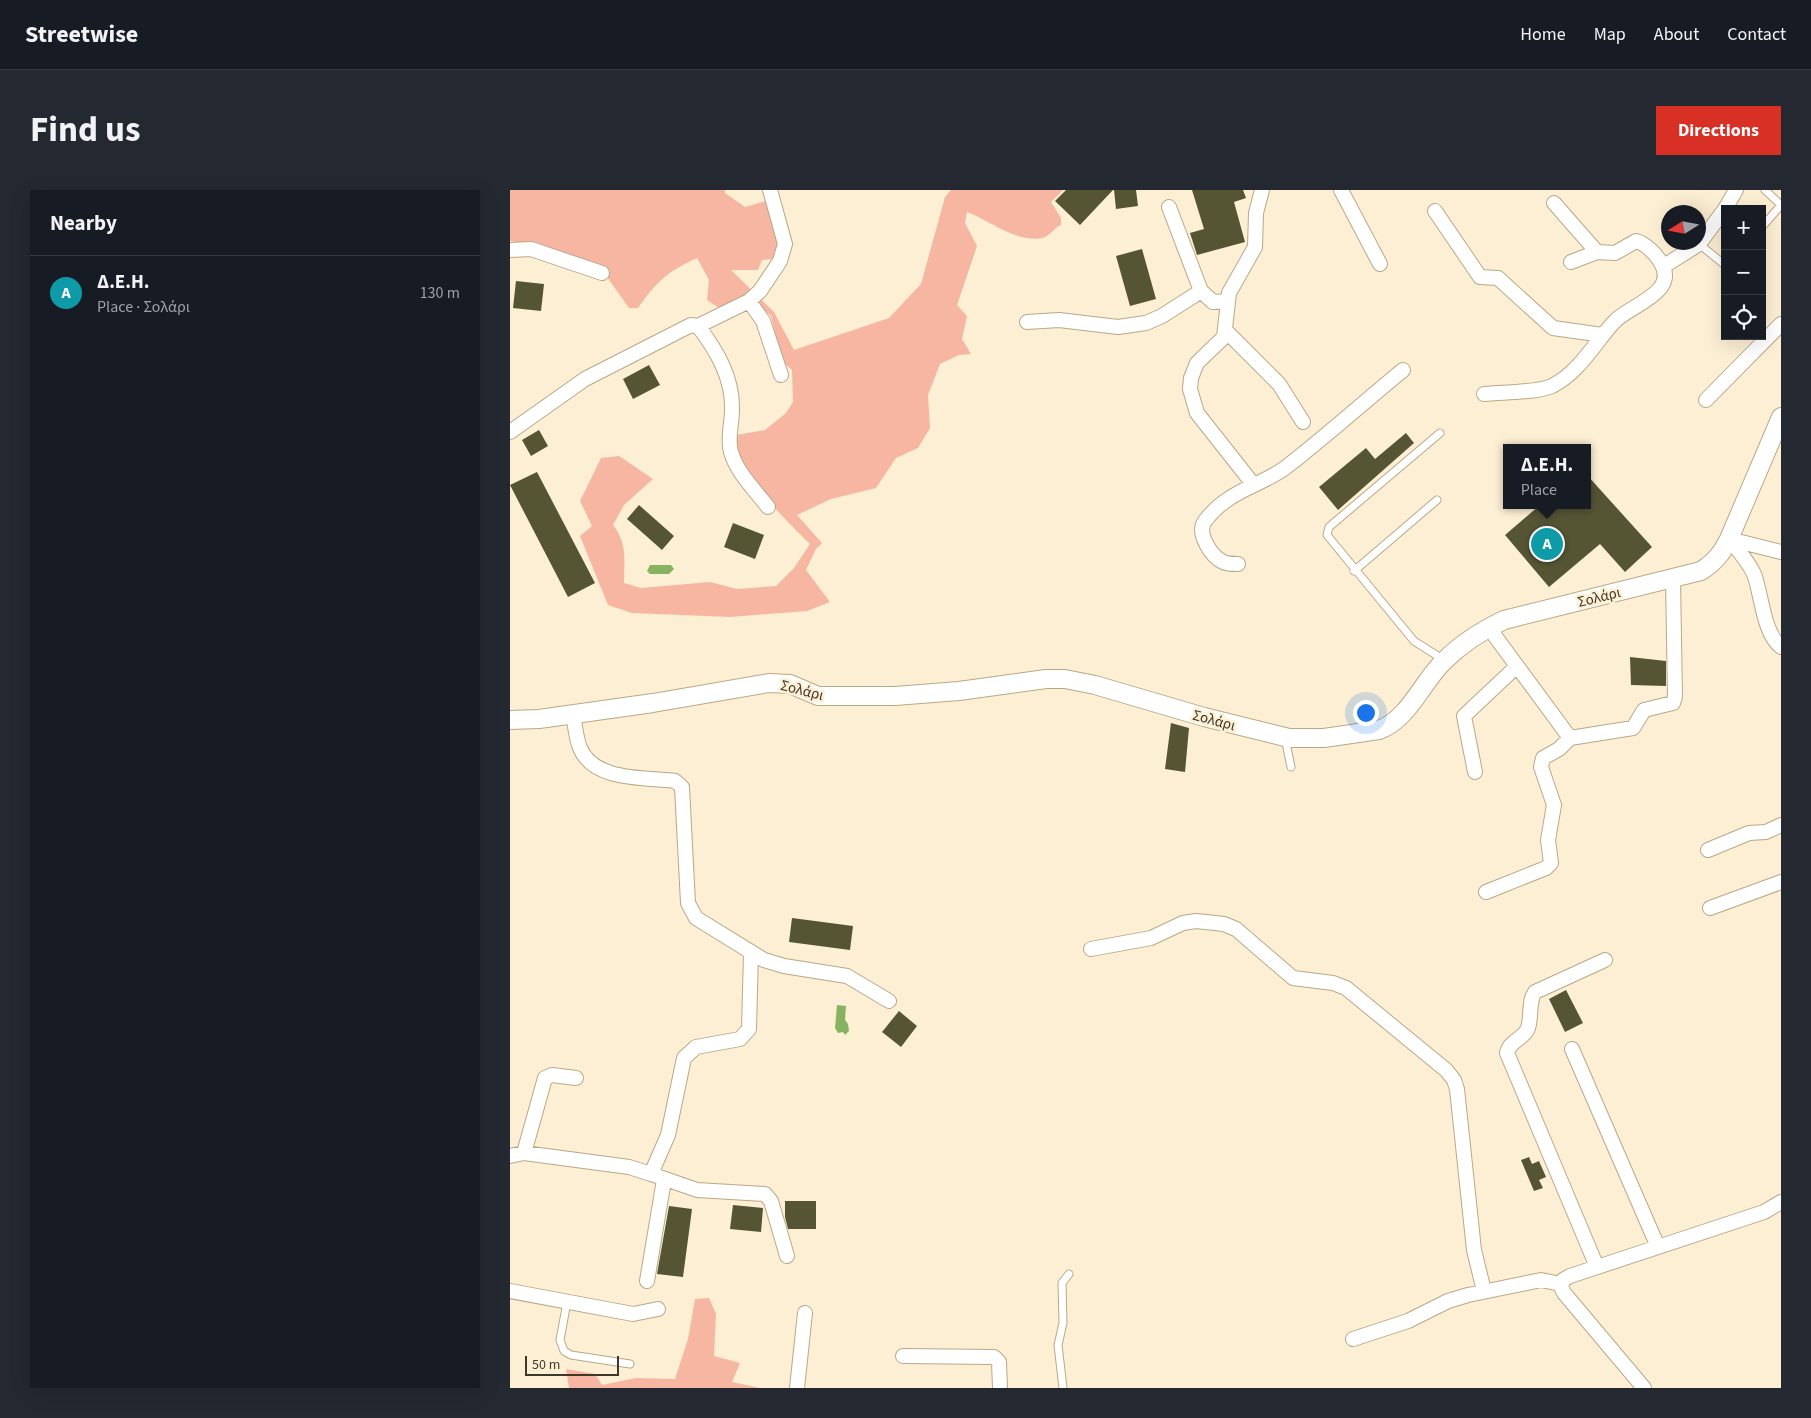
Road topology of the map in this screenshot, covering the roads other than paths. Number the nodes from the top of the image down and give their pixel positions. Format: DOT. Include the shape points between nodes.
graph roads {
  1 [pos="770,190"];
  2 [pos="1262,190"];
  3 [pos="1341,190"];
  4 [pos="1736,190"];
  5 [pos="1765,190"];
  6 [pos="1554,203"];
  7 [pos="1727,205"];
  8 [pos="1781,205"];
  9 [pos="1169,207"];
  10 [pos="1435,211"];
  11 [pos="1721,214"];
  12 [pos="1766,222"];
  13 [pos="1706,234"];
  14 [pos="510,250"];
  15 [pos="1689,250"];
  16 [pos="1706,250"];
  17 [pos="1597,252"];
  18 [pos="1571,262"];
  19 [pos="1721,262"];
  20 [pos="1380,264"];
  21 [pos="1664,266"];
  22 [pos="602,273"];
  23 [pos="1201,291"];
  24 [pos="749,301"];
  25 [pos="1227,301"];
  26 [pos="1027,322"];
  27 [pos="1781,324"];
  28 [pos="698,326"];
  29 [pos="1226,331"];
  30 [pos="1603,335"];
  31 [pos="1403,370"];
  32 [pos="781,375"];
  33 [pos="1484,394"];
  34 [pos="1706,400"];
  35 [pos="1781,417"];
  36 [pos="1303,422"];
  37 [pos="510,432"];
  38 [pos="1440,433"];
  39 [pos="1253,484"];
  40 [pos="1437,500"];
  41 [pos="768,507"];
  42 [pos="1729,539"];
  43 [pos="1781,552"];
  44 [pos="1238,564"];
  45 [pos="1354,571"];
  46 [pos="1673,578"];
  47 [pos="1489,628"];
  48 [pos="1781,647"];
  49 [pos="1445,660"];
  50 [pos="1516,667"];
  51 [pos="573,714"];
  52 [pos="510,720"];
  53 [pos="1285,738"];
  54 [pos="1570,738"];
  55 [pos="1291,767"];
  56 [pos="1475,772"];
  57 [pos="1781,826"];
  58 [pos="1708,850"];
  59 [pos="1781,882"];
  60 [pos="1486,892"];
  61 [pos="1710,908"];
  62 [pos="1091,949"];
  63 [pos="751,953"];
  64 [pos="1605,960"];
  65 [pos="889,1001"];
  66 [pos="1572,1049"];
  67 [pos="576,1078"];
  68 [pos="524,1152"];
  69 [pos="510,1156"];
  70 [pos="651,1174"];
  71 [pos="664,1180"];
  72 [pos="1781,1202"];
  73 [pos="1658,1247"];
  74 [pos="787,1256"];
  75 [pos="1597,1267"];
  76 [pos="1069,1274"];
  77 [pos="647,1281"];
  78 [pos="1560,1284"];
  79 [pos="510,1291"];
  80 [pos="1484,1291"];
  81 [pos="567,1302"];
  82 [pos="658,1309"];
  83 [pos="805,1313"];
  84 [pos="1354,1339"];
  85 [pos="903,1356"];
  86 [pos="630,1364"];
  87 [pos="797,1388"];
  88 [pos="1000,1388"];
  89 [pos="1063,1388"];
  90 [pos="1644,1388"];
  1 -- 24 [label="street" via="784,239 784,253 768,281"];
  2 -- 25 [label="street" via="1256,213 1254,252 1234,283"];
  3 -- 20 [label="street"];
  4 -- 7 [label="street"];
  5 -- 8 [label="lane"];
  6 -- 17 [label="street"];
  8 -- 12 [label="lane"];
  9 -- 23 [label="street"];
  10 -- 30 [label="street" via="1480,277 1498,278 1553,328"];
  11 -- 13 [label="street"];
  14 -- 22 [label="street" via="531,249"];
  15 -- 21 [label="street"];
  16 -- 19 [label="lane"];
  17 -- 18 [label="street"];
  17 -- 21 [label="street" via="1615,253 1638,241"];
  21 -- 30 [label="street" via="1666,277 1661,287 1617,319"];
  23 -- 25 [label="street" via="1212,302"];
  23 -- 26 [label="street" via="1146,323 1118,327 1059,320"];
  24 -- 28 [label="street"];
  24 -- 32 [label="street" via="763,321"];
  25 -- 29 [label="street"];
  27 -- 34 [label="street"];
  28 -- 37 [label="street" via="683,328 606,367"];
  28 -- 41 [label="street" via="722,361 726,373 732,402 729,440 734,460"];
  29 -- 36 [label="street" via="1279,384"];
  29 -- 39 [label="street" via="1220,343 1203,356 1193,370 1191,397 1212,434"];
  30 -- 33 [label="street" via="1589,355 1552,386"];
  31 -- 39 [label="street" via="1285,468"];
  35 -- 42 [label="street, Σολάρι"];
  38 -- 45 [label="lane" via="1329,527 1326,535"];
  39 -- 44 [label="street" via="1222,504 1207,518 1202,530 1203,538 1219,560"];
  40 -- 45 [label="lane"];
  42 -- 43 [label="street"];
  42 -- 46 [label="street, Σολάρι" via="1722,553 1701,571"];
  42 -- 48 [label="street" via="1748,562 1770,633"];
  45 -- 49 [label="lane" via="1414,641"];
  46 -- 47 [label="street, Σολάρι" via="1504,620"];
  46 -- 54 [label="street" via="1673,703 1644,710 1633,728"];
  47 -- 49 [label="street, Σολάρι"];
  47 -- 50 [label="street"];
  49 -- 53 [label="street, Σολάρι" via="1406,709 1387,727 1324,738"];
  50 -- 54 [label="street"];
  50 -- 56 [label="street" via="1464,716"];
  51 -- 52 [label="street, Σολάρι"];
  51 -- 53 [label="street, Σολάρι" via="653,704 769,683 790,684 818,696 894,696 1065,679"];
  51 -- 63 [label="street" via="581,750 595,766 620,775 675,781 682,787 691,911 702,923"];
  53 -- 55 [label="lane"];
  54 -- 60 [label="street" via="1559,750 1543,758 1540,764 1554,805 1548,840 1551,863 1546,868"];
  57 -- 58 [label="street" via="1766,832 1749,833"];
  59 -- 61 [label="street"];
  62 -- 80 [label="street" via="1151,938 1183,923 1196,921 1230,926 1293,978 1333,983 1346,988 1446,1070 1457,1089 1474,1250"];
  63 -- 65 [label="street" via="773,964 847,976"];
  63 -- 70 [label="street" via="749,1029 740,1040 704,1045 690,1051 684,1058 668,1134"];
  64 -- 75 [label="street" via="1535,992 1528,1029 1507,1053"];
  66 -- 73 [label="street"];
  67 -- 68 [label="street" via="552,1075 545,1078"];
  68 -- 69 [label="street"];
  68 -- 70 [label="street" via="629,1167"];
  70 -- 71 [label="street"];
  71 -- 74 [label="street" via="697,1190 765,1194 771,1201"];
  71 -- 77 [label="street"];
  72 -- 73 [label="street" via="1764,1212"];
  73 -- 75 [label="street"];
  75 -- 78 [label="street" via="1566,1277"];
  76 -- 89 [label="lane" via="1062,1283 1063,1323 1058,1345"];
  78 -- 80 [label="street" via="1546,1280"];
  78 -- 90 [label="street" via="1564,1293"];
  79 -- 81 [label="street"];
  80 -- 84 [label="street" via="1448,1301 1408,1321"];
  81 -- 82 [label="street" via="633,1314"];
  81 -- 86 [label="lane" via="560,1340 564,1351 571,1355"];
  83 -- 87 [label="street"];
  85 -- 88 [label="street" via="994,1357 999,1362"];
}
